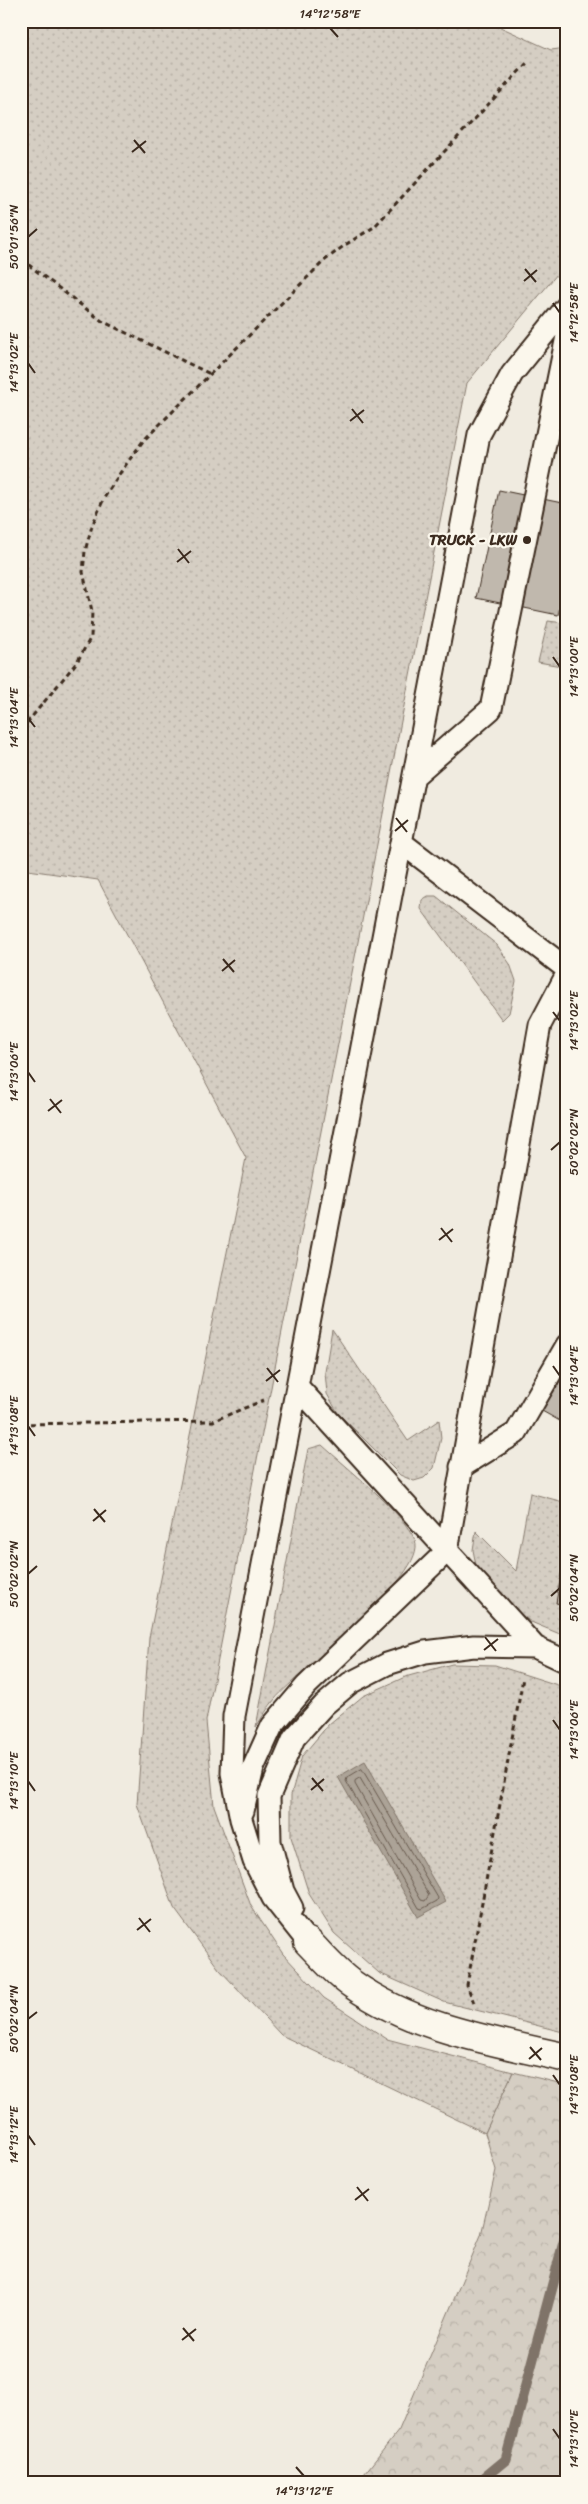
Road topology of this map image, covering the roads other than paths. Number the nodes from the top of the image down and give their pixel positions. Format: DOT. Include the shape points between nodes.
graph roads {
  1 [pos="567,306"];
  2 [pos="567,336"];
  3 [pos="414,776"];
  4 [pos="402,842"];
  5 [pos="567,969"];
  6 [pos="567,974"];
  7 [pos="567,1345"];
  8 [pos="297,1386"];
  9 [pos="461,1468"];
  10 [pos="447,1552"];
  11 [pos="535,1647"];
  12 [pos="567,1662"];
  13 [pos="241,1819"];
  14 [pos="308,1942"];
  15 [pos="567,2058"];
  1 -- 3 [label="lane" via="512,374 479,435"];
  2 -- 3 [label="lane" via="491,709"];
  3 -- 4 [label="lane"];
  4 -- 5 [label="lane"];
  4 -- 8 [label="lane"];
  6 -- 9 [label="lane" via="540,1025"];
  7 -- 9 [label="lane" via="516,1433"];
  8 -- 10 [label="lane"];
  8 -- 13 [label="lane" via="234,1716 232,1773"];
  9 -- 10 [label="lane"];
  10 -- 11 [label="lane"];
  10 -- 13 [label="lane" via="306,1686 272,1726 253,1768"];
  11 -- 12 [label="lane"];
  11 -- 14 [label="lane" via="474,1646 425,1652 387,1664 350,1683 324,1705 294,1738 269,1796 270,1842 283,1891"];
  13 -- 14 [label="lane" via="254,1861 273,1898"];
  14 -- 15 [label="street" via="351,1984 410,2017 457,2033"];
}
